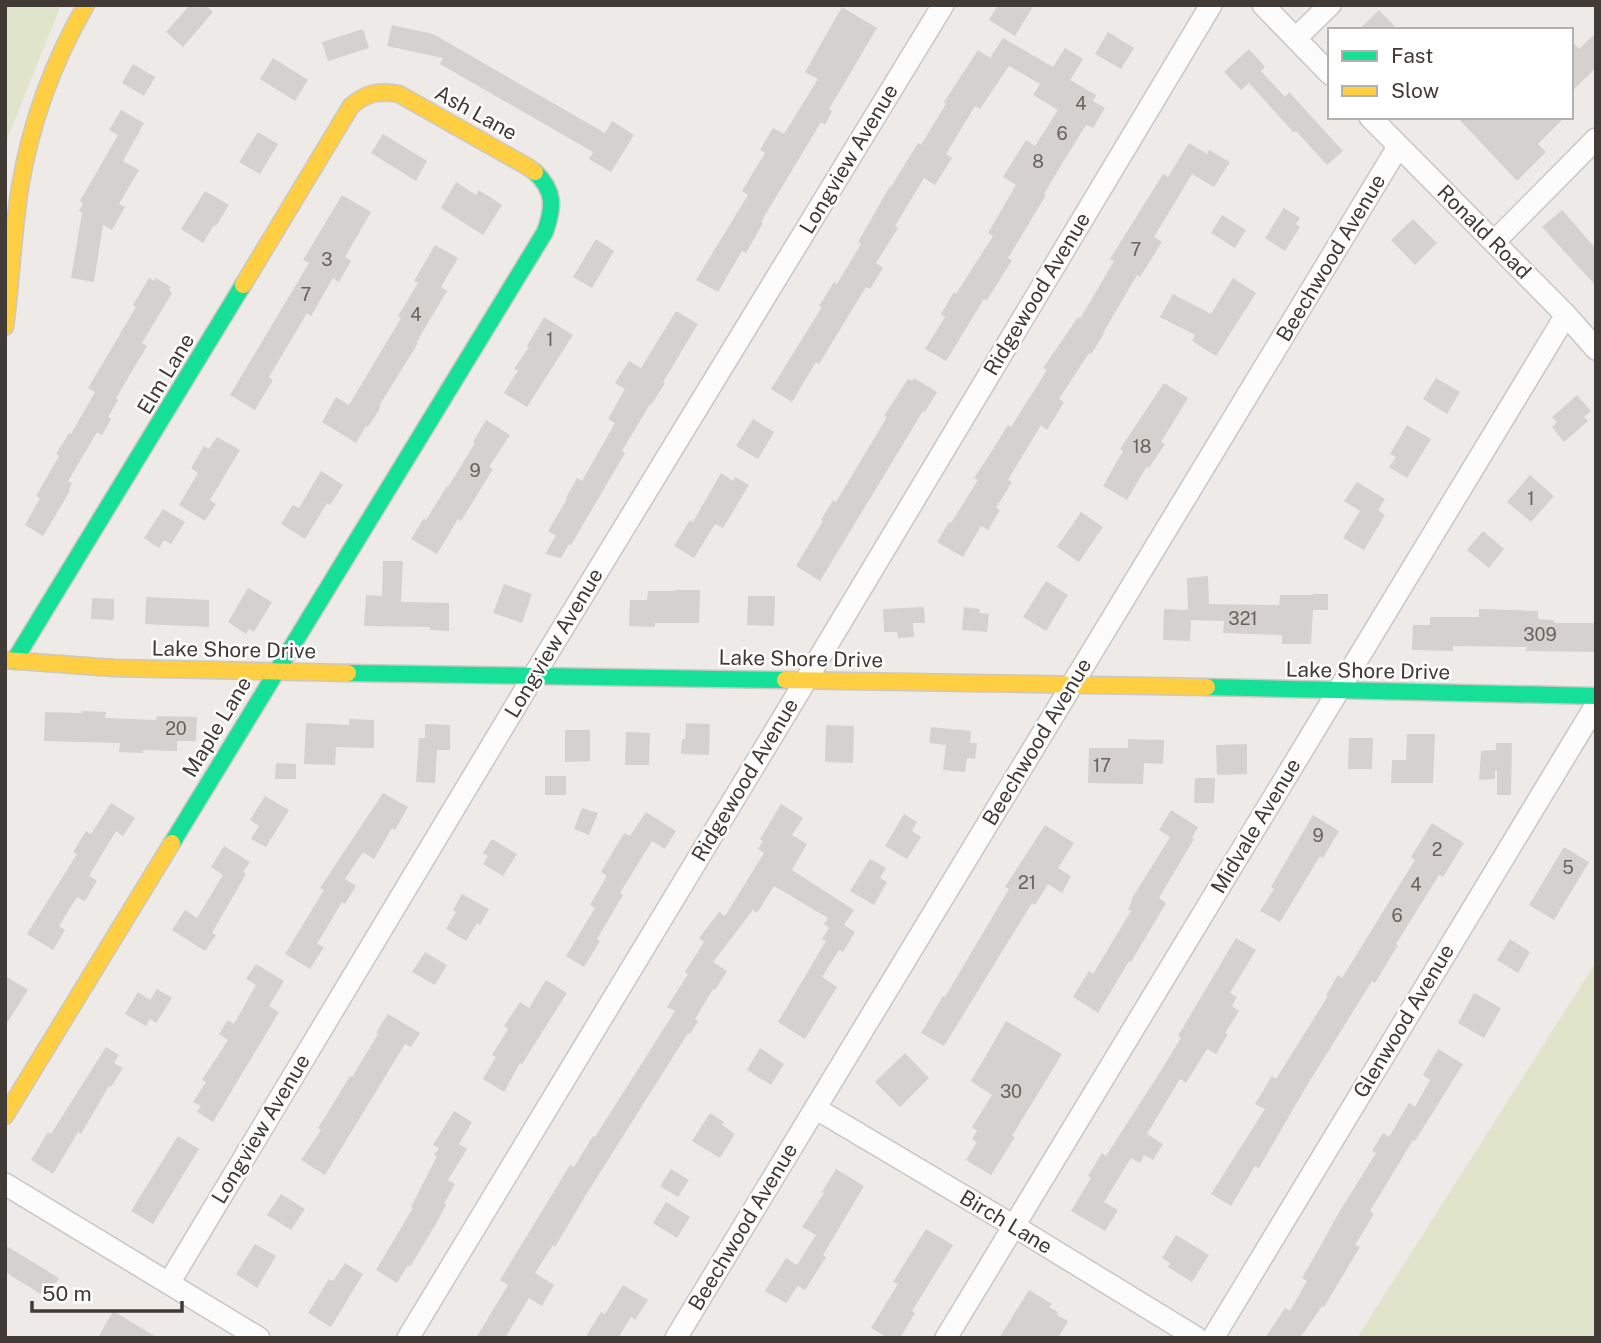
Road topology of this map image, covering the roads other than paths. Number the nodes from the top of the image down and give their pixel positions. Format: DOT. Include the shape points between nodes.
graph roads {
  1 [pos="86,5"];
  2 [pos="943,5"];
  3 [pos="1211,5"];
  4 [pos="1263,5"];
  5 [pos="1329,5"];
  6 [pos="1296,38"];
  7 [pos="1328,72"];
  8 [pos="351,106"];
  9 [pos="1372,119"];
  10 [pos="1596,139"];
  11 [pos="1398,147"];
  12 [pos="551,215"];
  13 [pos="1494,242"];
  14 [pos="1566,315"];
  15 [pos="5,327"];
  16 [pos="1596,349"];
  17 [pos="10,661"];
  18 [pos="276,672"];
  19 [pos="533,677"];
  20 [pos="806,680"];
  21 [pos="1072,684"];
  22 [pos="1338,691"];
  23 [pos="1596,696"];
  24 [pos="1596,705"];
  25 [pos="815,1108"];
  26 [pos="5,1116"];
  27 [pos="5,1184"];
  28 [pos="1014,1226"];
  29 [pos="169,1283"];
  30 [pos="259,1338"];
  31 [pos="408,1338"];
  32 [pos="676,1338"];
  33 [pos="946,1338"];
  34 [pos="1197,1338"];
  35 [pos="1213,1338"];
  1 -- 15 [label="street" via="55,65 29,144 20,184"];
  2 -- 19 [label="street, Longview Avenue"];
  3 -- 20 [label="street, Ridgewood Avenue"];
  4 -- 6 [label="street"];
  5 -- 6 [label="street"];
  6 -- 7 [label="street"];
  8 -- 12 [label="street, Ash Lane" via="372,93 399,94 539,175 552,199"];
  8 -- 17 [label="street, Elm Lane"];
  9 -- 11 [label="street, Ronald Road"];
  10 -- 13 [label="street"];
  11 -- 13 [label="street, Ronald Road"];
  11 -- 21 [label="street, Beechwood Avenue"];
  12 -- 18 [label="street, Maple Lane" via="545,232"];
  13 -- 14 [label="street, Ronald Road"];
  14 -- 16 [label="street, Ronald Road"];
  14 -- 22 [label="street, Midvale Avenue"];
  17 -- 18 [label="street, Lake Shore Drive"];
  18 -- 19 [label="street, Lake Shore Drive"];
  18 -- 26 [label="street, Maple Lane"];
  19 -- 20 [label="street, Lake Shore Drive"];
  19 -- 29 [label="street, Longview Avenue"];
  20 -- 21 [label="street, Lake Shore Drive"];
  20 -- 31 [label="street, Ridgewood Avenue"];
  21 -- 22 [label="street, Lake Shore Drive"];
  21 -- 25 [label="street, Beechwood Avenue"];
  22 -- 23 [label="street, Lake Shore Drive"];
  22 -- 28 [label="street, Midvale Avenue"];
  24 -- 35 [label="street, Glenwood Avenue"];
  25 -- 28 [label="street, Birch Lane"];
  25 -- 32 [label="street, Beechwood Avenue"];
  27 -- 29 [label="street"];
  28 -- 33 [label="street, Midvale Avenue"];
  28 -- 34 [label="street, Birch Lane"];
  29 -- 30 [label="street"];
}
